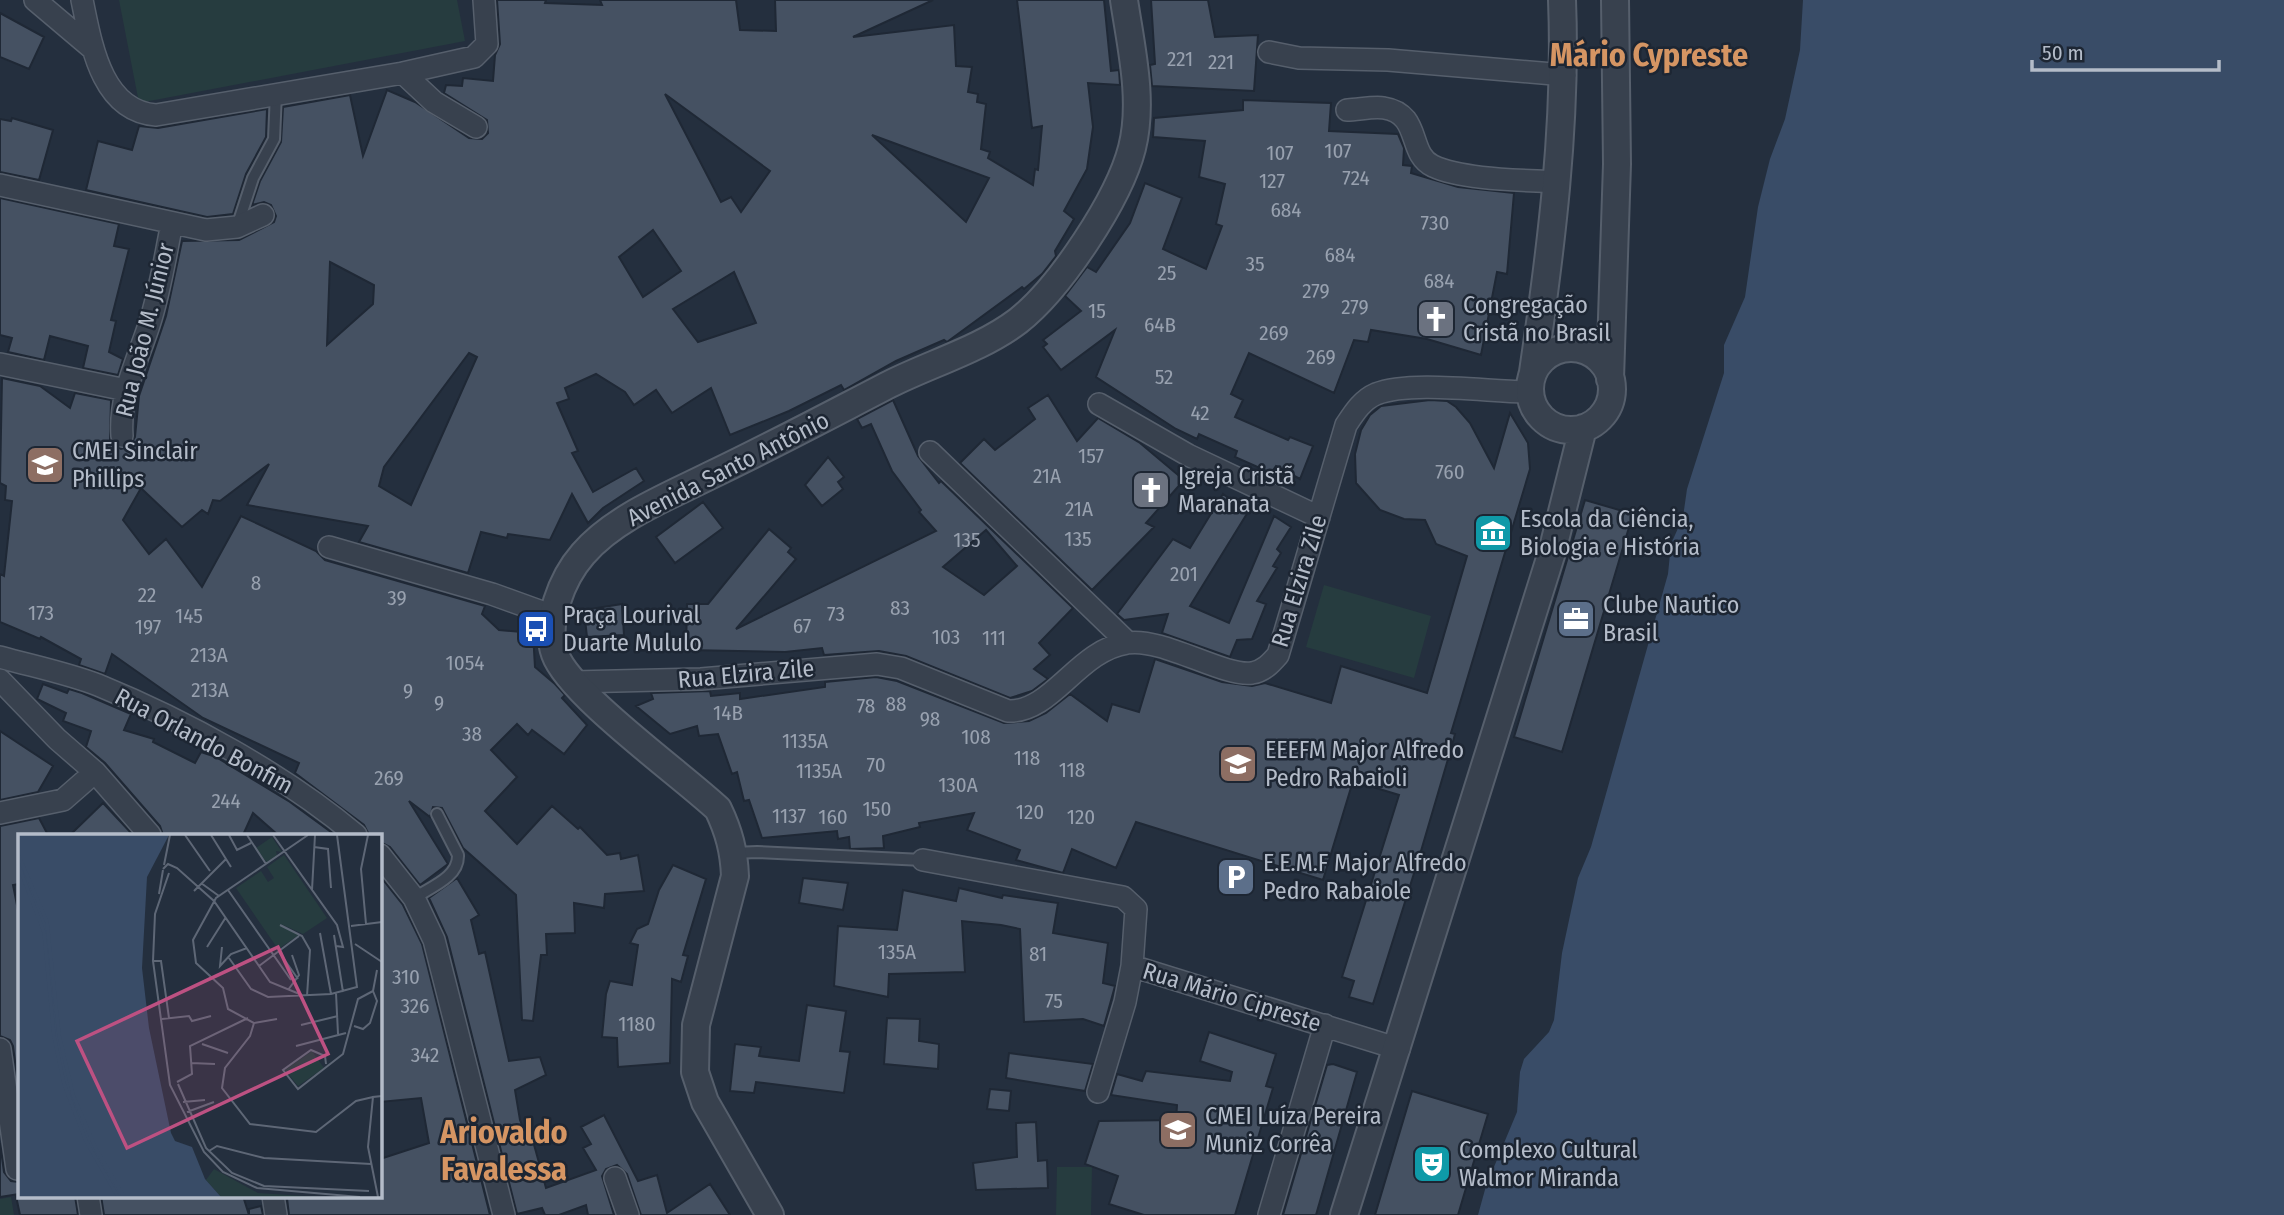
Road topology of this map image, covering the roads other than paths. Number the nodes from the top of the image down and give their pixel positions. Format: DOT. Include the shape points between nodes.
graph roads {
  1 [pos="35,0"];
  2 [pos="82,0"];
  3 [pos="484,0"];
  4 [pos="1124,0"];
  5 [pos="1562,0"];
  6 [pos="1615,0"];
  7 [pos="93,49"];
  8 [pos="1269,51"];
  9 [pos="403,73"];
  10 [pos="1565,75"];
  11 [pos="276,93"];
  12 [pos="1347,110"];
  13 [pos="476,127"];
  14 [pos="1556,182"];
  15 [pos="0,185"];
  16 [pos="263,215"];
  17 [pos="172,223"];
  18 [pos="237,227"];
  19 [pos="0,364"];
  20 [pos="1610,379"];
  21 [pos="1531,382"];
  22 [pos="125,390"];
  23 [pos="1099,404"];
  24 [pos="1583,428"];
  25 [pos="121,436"];
  26 [pos="930,452"];
  27 [pos="1319,517"];
  28 [pos="329,547"];
  29 [pos="553,616"];
  30 [pos="1127,642"];
  31 [pos="0,657"];
  32 [pos="0,680"];
  33 [pos="573,682"];
  34 [pos="95,772"];
  35 [pos="0,813"];
  36 [pos="437,814"];
  37 [pos="149,834"];
  38 [pos="355,834"];
  39 [pos="734,853"];
  40 [pos="382,858"];
  41 [pos="923,860"];
  42 [pos="414,898"];
  43 [pos="1132,965"];
  44 [pos="1325,1025"];
  45 [pos="0,1049"];
  46 [pos="1399,1049"];
  47 [pos="1098,1092"];
  48 [pos="12,1170"];
  49 [pos="615,1178"];
  50 [pos="504,1215"];
  51 [pos="628,1215"];
  52 [pos="770,1215"];
  53 [pos="1269,1215"];
  54 [pos="1344,1215"];
  1 -- 7 [label="street"];
  2 -- 7 [label="street"];
  3 -- 9 [label="street" via="489,35 481,52"];
  4 -- 29 [label="street, Avenida Santo Antônio" via="1136,96 1132,147 1105,211 1040,299 999,334 645,508 583,553 566,580"];
  5 -- 10 [label="street"];
  6 -- 20 [label="street" via="1617,164"];
  7 -- 11 [label="street" via="111,88 141,114"];
  8 -- 10 [label="street" via="1299,58 1388,60"];
  9 -- 11 [label="street"];
  9 -- 13 [label="street" via="434,102"];
  10 -- 14 [label="street"];
  11 -- 18 [label="lane" via="274,139 253,178"];
  12 -- 14 [label="street" via="1384,108 1398,113 1410,124 1420,155 1431,166 1508,180"];
  14 -- 21 [label="street"];
  15 -- 17 [label="street"];
  16 -- 18 [label="street"];
  17 -- 18 [label="street" via="206,230"];
  17 -- 22 [label="street, Rua João M. Júnior" via="155,304"];
  19 -- 22 [label="street"];
  20 -- 21 [label="street" via="1598,358 1574,348 1550,353"];
  20 -- 24 [label="street" via="1606,409"];
  21 -- 24 [label="street" via="1535,410 1548,423 1565,429"];
  21 -- 27 [label="street, Rua Elzira Zile" via="1396,388 1373,395 1346,425"];
  22 -- 25 [label="street, Rua João M. Júnior"];
  23 -- 27 [label="street" via="1188,455"];
  24 -- 46 [label="street" via="1552,552"];
  26 -- 30 [label="street"];
  27 -- 30 [label="street, Rua Elzira Zile" via="1278,655 1266,668 1238,672 1183,653"];
  28 -- 29 [label="street" via="492,593"];
  29 -- 33 [label="street, Avenida Santo Antônio" via="554,653"];
  30 -- 33 [label="street, Rua Elzira Zile" via="1081,665 1037,706 1023,711 1008,710 901,668 877,664 701,679"];
  31 -- 38 [label="street, Rua Orlando Bonfim" via="96,684 165,716 314,800"];
  32 -- 34 [label="street"];
  33 -- 39 [label="street, Avenida Santo Antônio" via="718,809"];
  34 -- 35 [label="street" via="63,800"];
  34 -- 37 [label="street"];
  36 -- 42 [label="lane" via="459,862 452,874"];
  39 -- 41 [label="lane"];
  39 -- 52 [label="street, Avenida Santo Antônio" via="733,890 696,1025 695,1072 705,1102"];
  40 -- 42 [label="street"];
  41 -- 43 [label="street, Rua Mário Cipreste" via="1128,899 1136,909"];
  42 -- 50 [label="street" via="446,980"];
  43 -- 44 [label="street, Rua Mário Cipreste"];
  43 -- 47 [label="street"];
  44 -- 46 [label="street, Rua Mário Cipreste"];
  44 -- 53 [label="street"];
  45 -- 48 [label="street"];
  46 -- 54 [label="street"];
  49 -- 51 [label="street"];
}
